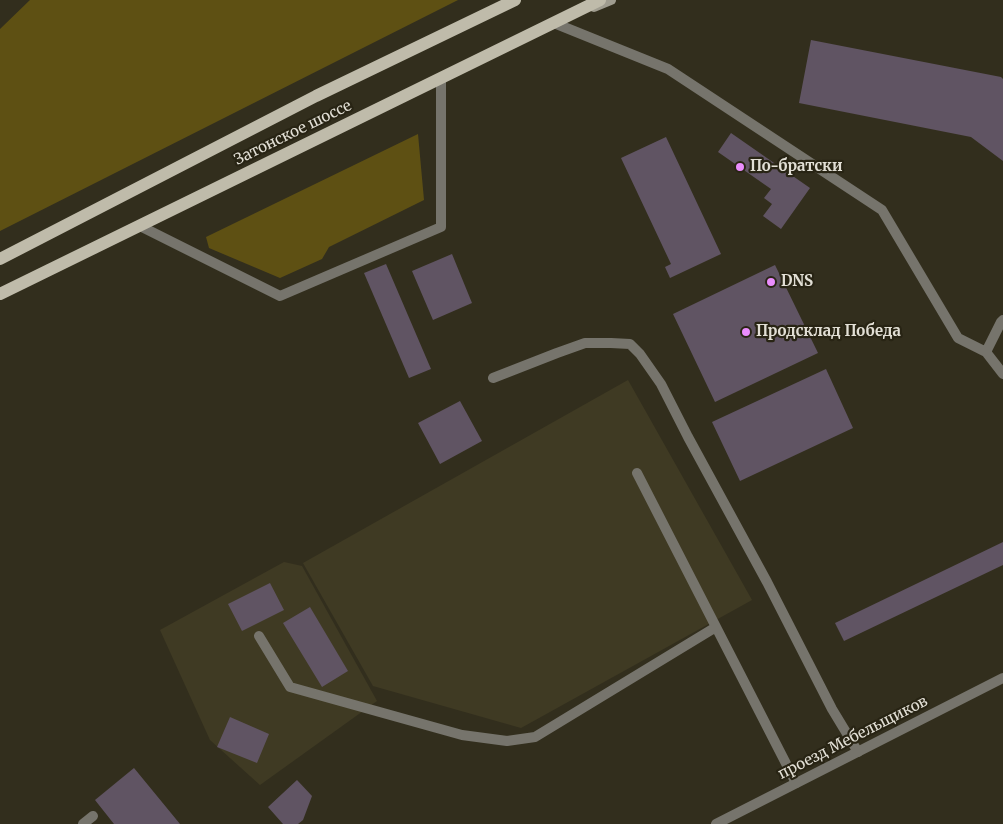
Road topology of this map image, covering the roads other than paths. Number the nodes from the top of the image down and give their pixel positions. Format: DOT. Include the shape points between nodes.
graph roads {
  1 [pos="515,0"];
  2 [pos="600,0"];
  3 [pos="612,0"];
  4 [pos="568,16"];
  5 [pos="554,23"];
  6 [pos="441,78"];
  7 [pos="140,226"];
  8 [pos="0,259"];
  9 [pos="0,294"];
  10 [pos="1003,320"];
  11 [pos="986,352"];
  12 [pos="1003,374"];
  13 [pos="493,378"];
  14 [pos="637,473"];
  15 [pos="716,627"];
  16 [pos="259,636"];
  17 [pos="1003,678"];
  18 [pos="858,752"];
  19 [pos="796,783"];
  20 [pos="93,816"];
  21 [pos="83,824"];
  22 [pos="716,824"];
  1 -- 8 [label="main road, Затонское шоссе" via="316,96"];
  2 -- 4 [label="main road, Затонское шоссе"];
  3 -- 4 [label="main road"];
  4 -- 5 [label="main road, Затонское шоссе"];
  5 -- 6 [label="main road, Затонское шоссе"];
  5 -- 11 [label="street" via="668,69 882,210 958,338"];
  6 -- 7 [label="main road, Затонское шоссе"];
  6 -- 7 [label="street" via="441,227 280,296"];
  7 -- 9 [label="main road, Затонское шоссе"];
  10 -- 11 [label="street"];
  11 -- 12 [label="street"];
  13 -- 18 [label="street" via="585,343 630,344 640,354 661,384 832,710"];
  14 -- 15 [label="street"];
  15 -- 16 [label="street" via="535,737 507,741 462,735 290,687"];
  15 -- 19 [label="street"];
  17 -- 18 [label="street, проезд Мебельщиков"];
  18 -- 19 [label="street, проезд Мебельщиков"];
  19 -- 22 [label="street, проезд Мебельщиков"];
  20 -- 21 [label="street"];
}
